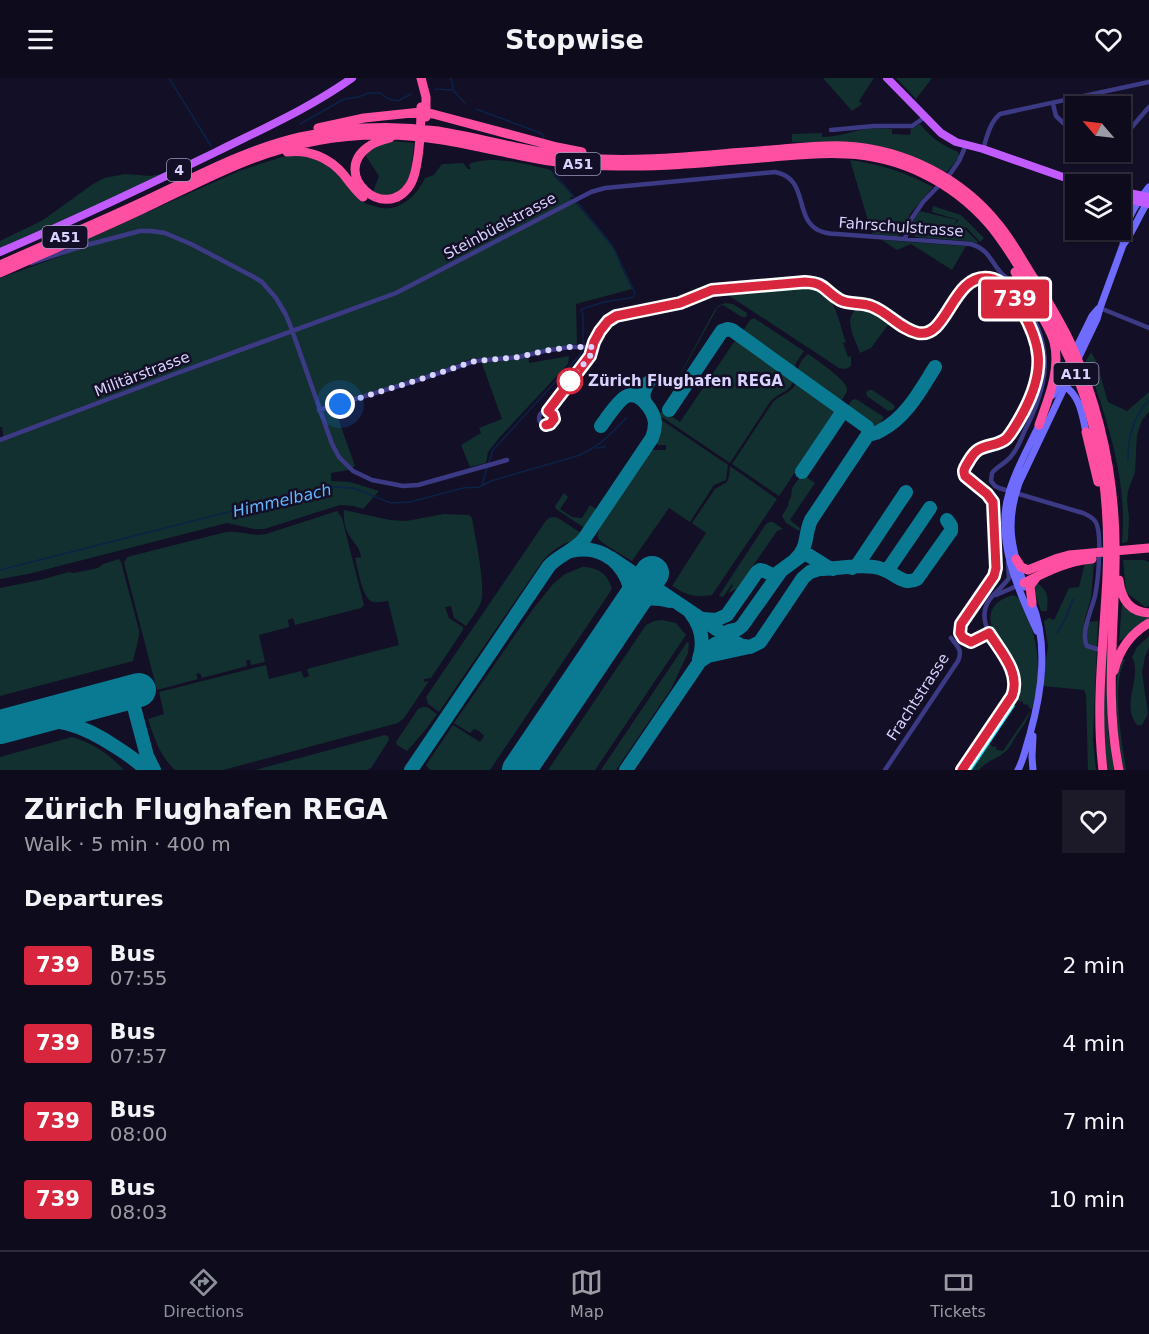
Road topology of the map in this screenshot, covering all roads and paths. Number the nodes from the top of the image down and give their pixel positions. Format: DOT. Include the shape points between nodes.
graph roads {
  1 [pos="352,78"];
  2 [pos="415,78"];
  3 [pos="421,78"];
  4 [pos="887,78"];
  5 [pos="1149,82"];
  6 [pos="1053,104"];
  7 [pos="1149,107"];
  8 [pos="423,112"];
  9 [pos="925,117"];
  10 [pos="1065,125"];
  11 [pos="1131,128"];
  12 [pos="831,130"];
  13 [pos="399,135"];
  14 [pos="966,144"];
  15 [pos="420,148"];
  16 [pos="983,149"];
  17 [pos="250,156"];
  18 [pos="622,159"];
  19 [pos="938,178"];
  20 [pos="1065,178"];
  21 [pos="952,186"];
  22 [pos="1149,187"];
  23 [pos="1131,195"];
  24 [pos="1131,198"];
  25 [pos="1146,200"];
  26 [pos="807,217"];
  27 [pos="990,225"];
  28 [pos="904,239"];
  29 [pos="0,252"];
  30 [pos="0,265"];
  31 [pos="0,273"];
  32 [pos="1100,308"];
  33 [pos="1149,328"];
  34 [pos="292,330"];
  35 [pos="593,347"];
  36 [pos="1062,384"];
  37 [pos="319,410"];
  38 [pos="548,411"];
  39 [pos="1039,425"];
  40 [pos="1086,432"];
  41 [pos="0,440"];
  42 [pos="507,460"];
  43 [pos="1108,542"];
  44 [pos="1149,549"];
  45 [pos="1149,554"];
  46 [pos="1012,557"];
  47 [pos="1110,564"];
  48 [pos="1041,565"];
  49 [pos="1039,576"];
  50 [pos="1020,581"];
  51 [pos="1002,587"];
  52 [pos="994,596"];
  53 [pos="1032,603"];
  54 [pos="1149,613"];
  55 [pos="1149,623"];
  56 [pos="989,633"];
  57 [pos="1040,636"];
  58 [pos="951,638"];
  59 [pos="1097,650"];
  60 [pos="1111,688"];
  61 [pos="1034,721"];
  62 [pos="885,770"];
  63 [pos="962,770"];
  64 [pos="1018,770"];
  65 [pos="1034,770"];
  66 [pos="1103,770"];
  67 [pos="1119,770"];
  1 -- 29 [label="main road, 4" via="284,118"];
  2 -- 8 [label="highway"];
  3 -- 8 [label="highway" via="426,97"];
  4 -- 9 [label="main road"];
  5 -- 6 [label="street"];
  6 -- 10 [label="street" via="1056,116"];
  6 -- 16 [label="street" via="1000,114"];
  7 -- 11 [label="street"];
  8 -- 15 [label="highway"];
  8 -- 17 [label="highway" via="340,123 280,140"];
  8 -- 18 [label="highway" via="565,149"];
  9 -- 12 [label="street" via="912,126"];
  9 -- 14 [label="main road" via="941,133"];
  13 -- 15 [label="highway" via="373,144 359,157 357,180 369,195 389,199 406,190"];
  13 -- 17 [label="highway, A51" via="357,135"];
  13 -- 19 [label="highway, A51" via="452,141 550,161 605,166 846,153 900,164"];
  14 -- 16 [label="main road"];
  14 -- 28 [label="street" via="950,174 910,221"];
  15 -- 17 [label="highway" via="420,174 413,190 387,205 365,198 337,167 314,154 291,151"];
  16 -- 20 [label="main road"];
  17 -- 18 [label="highway, A51" via="274,144 316,134 384,128 437,131 558,155"];
  17 -- 30 [label="highway, A51" via="222,164"];
  17 -- 31 [label="highway, A51"];
  18 -- 19 [label="highway, A51" via="844,146 893,154 922,165"];
  19 -- 21 [label="highway, A51"];
  21 -- 27 [label="highway, A11"];
  21 -- 43 [label="highway, A11" via="979,203 1001,228 1071,343 1104,441 1113,495"];
  22 -- 25 [label="main road"];
  23 -- 25 [label="main road"];
  24 -- 25 [label="main road"];
  25 -- 32 [label="main road" via="1123,246"];
  26 -- 28 [label="street, Fahrschulstrasse" via="814,228 826,233"];
  26 -- 34 [label="street, Steinbüelstrasse" via="796,184 783,173 775,172 591,192 396,293"];
  27 -- 39 [label="highway" via="1053,341 1054,377"];
  27 -- 43 [label="highway, A11" via="1049,317 1079,381 1101,462"];
  28 -- 43 [label="street, Fahrschulstrasse" via="971,244 983,249 1015,286 1039,328 1044,378 1031,420 1013,454 994,470 993,484 1091,517"];
  31 -- 34 [label="street" via="137,232 173,235 262,282 276,298"];
  32 -- 33 [label="street"];
  32 -- 36 [label="main road" via="1071,375"];
  32 -- 36 [label="main road" via="1092,316"];
  34 -- 37 [label="street"];
  34 -- 41 [label="street, Militärstrasse"];
  35 -- 37 [label="street" via="475,361"];
  35 -- 38 [label="street" via="585,365"];
  35 -- 56 [label="street" via="600,331 616,316 680,303 712,290 813,282 842,300 872,306 910,330 927,333 975,280 990,278 1006,286 1031,327 1038,362 1032,395 1014,429 1006,439 974,453 963,472 993,502 996,568 961,624 960,633 971,642"];
  36 -- 39 [label="main road"];
  36 -- 40 [label="main road" via="1076,398"];
  36 -- 46 [label="main road" via="1013,499"];
  37 -- 42 [label="street" via="339,457 365,477 410,486"];
  39 -- 46 [label="main road" via="1008,495 1005,527"];
  40 -- 43 [label="highway"];
  43 -- 47 [label="highway, A11"];
  43 -- 47 [label="street, Fahrschulstrasse"];
  44 -- 48 [label="highway" via="1069,555"];
  45 -- 49 [label="highway" via="1078,561"];
  46 -- 48 [label="highway" via="1024,569"];
  46 -- 50 [label="main road"];
  46 -- 51 [label="street" via="1007,565 1010,575"];
  47 -- 54 [label="highway" via="1124,600 1135,610"];
  47 -- 59 [label="street, Fahrschulstrasse" via="1095,595 1084,639 1087,646"];
  47 -- 60 [label="highway, A11"];
  47 -- 66 [label="highway, A11" via="1100,680"];
  48 -- 50 [label="highway"];
  49 -- 50 [label="highway"];
  49 -- 53 [label="highway" via="1030,586"];
  50 -- 51 [label="street"];
  50 -- 52 [label="street"];
  50 -- 53 [label="main road"];
  50 -- 57 [label="main road"];
  51 -- 52 [label="street"];
  52 -- 56 [label="street" via="985,611"];
  53 -- 57 [label="main road"];
  55 -- 60 [label="highway" via="1125,645"];
  56 -- 63 [label="street" via="1012,670 1014,689"];
  57 -- 61 [label="main road" via="1043,663"];
  58 -- 62 [label="street, Frachtstrasse" via="960,650 958,661"];
  60 -- 67 [label="highway, A11"];
  61 -- 64 [label="main road"];
  61 -- 65 [label="main road"];
}
